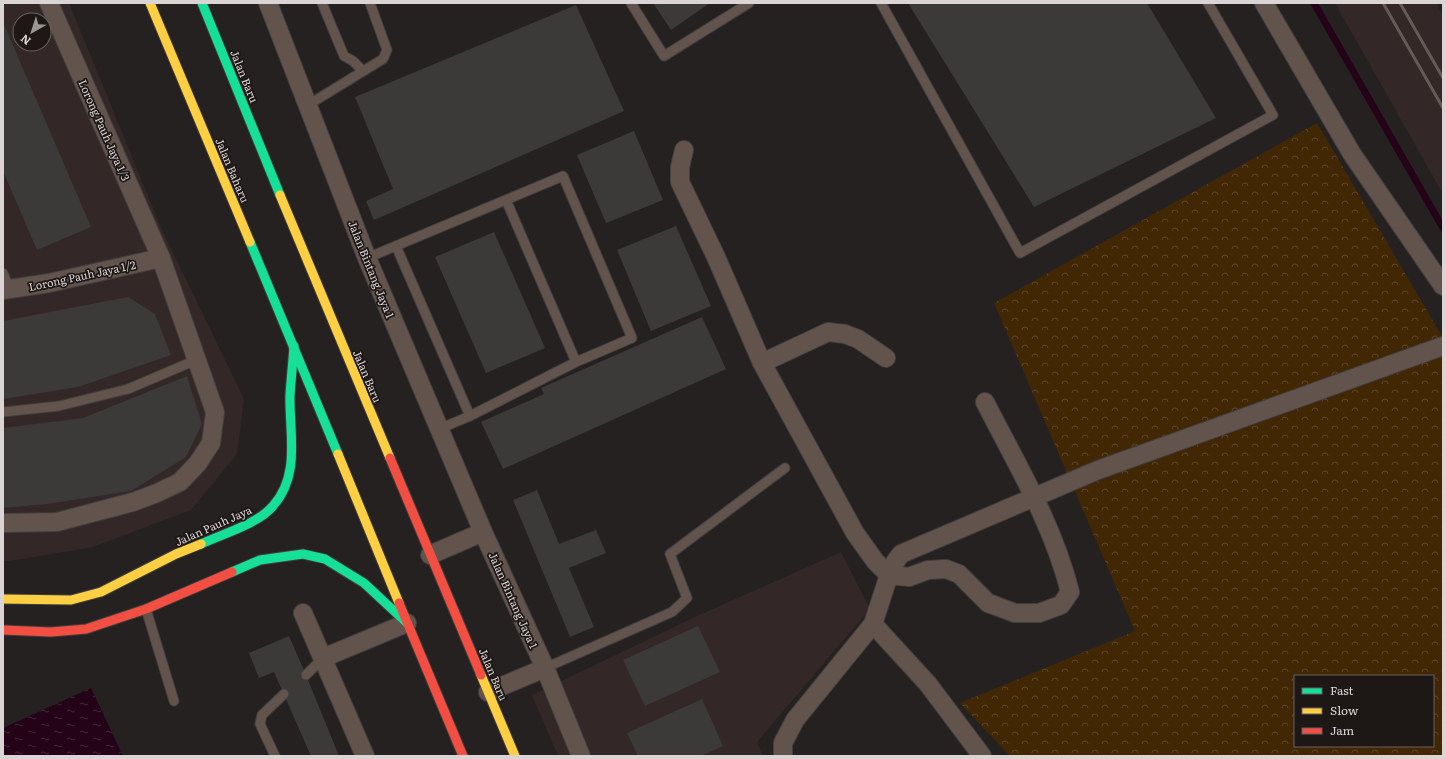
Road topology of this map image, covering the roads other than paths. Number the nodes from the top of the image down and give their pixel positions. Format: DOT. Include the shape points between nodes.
graph roads {
  1 [pos="49,3"];
  2 [pos="150,3"];
  3 [pos="268,3"];
  4 [pos="322,3"];
  5 [pos="370,3"];
  6 [pos="632,3"];
  7 [pos="749,3"];
  8 [pos="881,3"];
  9 [pos="1208,3"];
  10 [pos="1264,3"];
  11 [pos="205,4"];
  12 [pos="363,70"];
  13 [pos="308,105"];
  14 [pos="684,150"];
  15 [pos="506,200"];
  16 [pos="396,246"];
  17 [pos="161,258"];
  18 [pos="367,258"];
  19 [pos="3,273"];
  20 [pos="1443,286"];
  21 [pos="7,290"];
  22 [pos="294,346"];
  23 [pos="1443,346"];
  24 [pos="886,358"];
  25 [pos="196,360"];
  26 [pos="576,362"];
  27 [pos="762,363"];
  28 [pos="985,402"];
  29 [pos="3,412"];
  30 [pos="470,416"];
  31 [pos="439,429"];
  32 [pos="785,468"];
  33 [pos="1034,497"];
  34 [pos="3,523"];
  35 [pos="483,532"];
  36 [pos="430,555"];
  37 [pos="889,575"];
  38 [pos="3,599"];
  39 [pos="146,609"];
  40 [pos="303,613"];
  41 [pos="407,623"];
  42 [pos="873,624"];
  43 [pos="3,630"];
  44 [pos="323,658"];
  45 [pos="544,668"];
  46 [pos="306,675"];
  47 [pos="488,692"];
  48 [pos="284,694"];
  49 [pos="174,701"];
  50 [pos="275,756"];
  51 [pos="364,756"];
  52 [pos="463,756"];
  53 [pos="515,756"];
  54 [pos="581,756"];
  55 [pos="783,756"];
  56 [pos="982,756"];
  1 -- 17 [label="street, Lorong Pauh Jaya 1/3"];
  2 -- 22 [label="main road, Jalan Baharu"];
  3 -- 13 [label="street, Jalan Bintang Jaya 1"];
  4 -- 12 [label="lane" via="344,56"];
  5 -- 12 [label="lane" via="388,50 383,59"];
  6 -- 7 [label="lane" via="664,56"];
  8 -- 9 [label="lane" via="1020,253 1273,114"];
  10 -- 20 [label="street" via="1352,154"];
  11 -- 36 [label="main road, Jalan Baru" via="314,278"];
  12 -- 13 [label="lane"];
  13 -- 18 [label="street, Jalan Bintang Jaya 1"];
  14 -- 27 [label="street" via="680,182"];
  15 -- 16 [label="lane"];
  15 -- 26 [label="lane"];
  15 -- 26 [label="lane" via="563,176 632,338"];
  16 -- 18 [label="lane"];
  16 -- 30 [label="lane"];
  17 -- 21 [label="street, Lorong Pauh Jaya 1/2"];
  17 -- 25 [label="street, Lorong Pauh Jaya 1/3"];
  18 -- 31 [label="street, Jalan Bintang Jaya 1"];
  19 -- 21 [label="lane"];
  22 -- 38 [label="main road, Jalan Pauh Jaya" via="290,395 290,475 283,493 273,507 256,520 176,554 101,592 71,600"];
  22 -- 41 [label="main road"];
  23 -- 33 [label="street" via="1098,470"];
  24 -- 27 [label="street" via="845,334 828,332"];
  25 -- 29 [label="lane" via="128,389 59,406"];
  25 -- 34 [label="street, Lorong Pauh Jaya 1/3" via="216,412 210,443 198,463 180,482 133,502 57,522"];
  26 -- 30 [label="lane"];
  27 -- 37 [label="street" via="855,533 875,561"];
  28 -- 33 [label="street"];
  30 -- 31 [label="lane"];
  31 -- 35 [label="street, Jalan Bintang Jaya 1"];
  32 -- 45 [label="lane" via="670,554 687,598 672,612"];
  33 -- 37 [label="street" via="901,554"];
  33 -- 37 [label="street" via="1063,566 1070,592 1061,605 1039,613 1015,613 988,603 959,574 946,569 928,570 909,577"];
  35 -- 36 [label="street"];
  35 -- 45 [label="street, Jalan Bintang Jaya 1"];
  36 -- 47 [label="main road, Jalan Baru"];
  37 -- 42 [label="street"];
  39 -- 41 [label="main road" via="260,560 304,554 325,559 359,579"];
  39 -- 43 [label="main road" via="86,629 51,632"];
  39 -- 49 [label="lane"];
  40 -- 44 [label="street"];
  41 -- 44 [label="street"];
  41 -- 52 [label="main road"];
  42 -- 55 [label="street" via="795,720 783,743"];
  42 -- 56 [label="street" via="928,684"];
  44 -- 46 [label="lane"];
  44 -- 51 [label="street"];
  45 -- 47 [label="street"];
  45 -- 54 [label="street, Jalan Bintang Jaya 1"];
  47 -- 53 [label="main road, Jalan Baru"];
  48 -- 50 [label="lane" via="262,715 260,724"];
}
